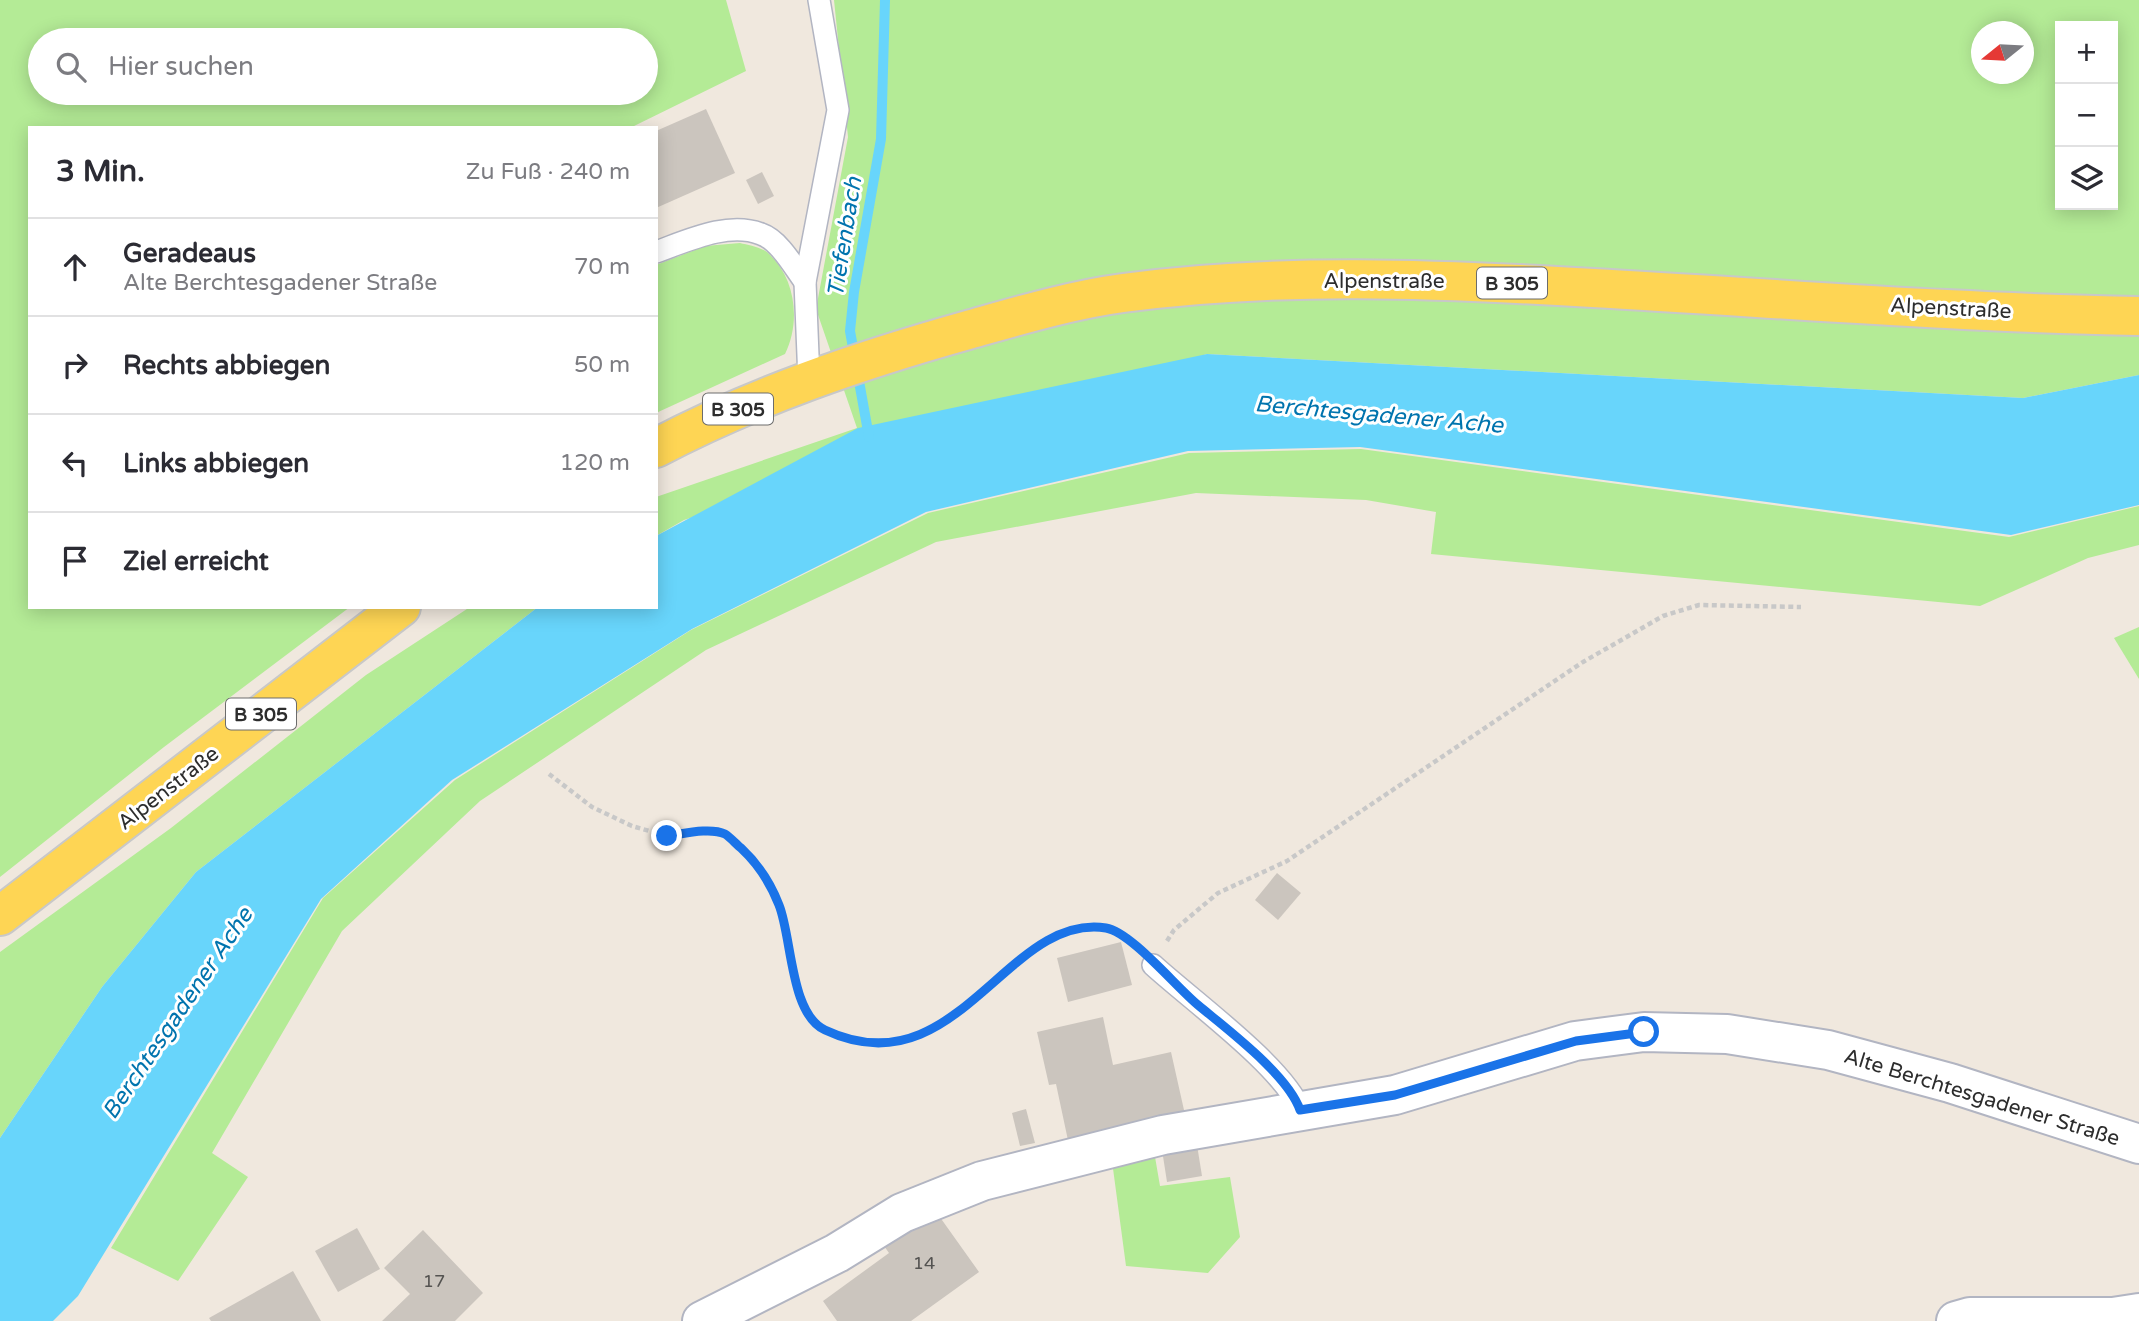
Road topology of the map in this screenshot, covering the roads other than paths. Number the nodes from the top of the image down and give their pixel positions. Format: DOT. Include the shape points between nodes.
graph roads {
  1 [pos="819,0"];
  2 [pos="658,251"];
  3 [pos="805,282"];
  4 [pos="2139,316"];
  5 [pos="815,377"];
  6 [pos="658,447"];
  7 [pos="398,609"];
  8 [pos="0,916"];
  9 [pos="1153,965"];
  10 [pos="1300,1110"];
  11 [pos="2139,1144"];
  12 [pos="2139,1313"];
  13 [pos="702,1321"];
  14 [pos="1956,1321"];
  1 -- 3 [label="lane" via="838,110"];
  2 -- 3 [label="lane" via="715,230 762,234 784,253"];
  3 -- 5 [label="lane"];
  4 -- 5 [label="main road, Alpenstraße / B 305" via="1470,281 1224,284 1120,293 1016,316"];
  5 -- 6 [label="main road, Alpenstraße / B 305"];
  7 -- 8 [label="main road, Alpenstraße / B 305"];
  9 -- 10 [label="lane" via="1245,1044 1296,1097"];
  10 -- 11 [label="street, Alte Berchtesgadener Straße" via="1395,1095 1576,1041 1644,1032 1727,1034 1828,1050 1937,1079"];
  10 -- 13 [label="street, Alte Berchtesgadener Straße" via="1163,1135 942,1195"];
  12 -- 14 [label="street"];
}
